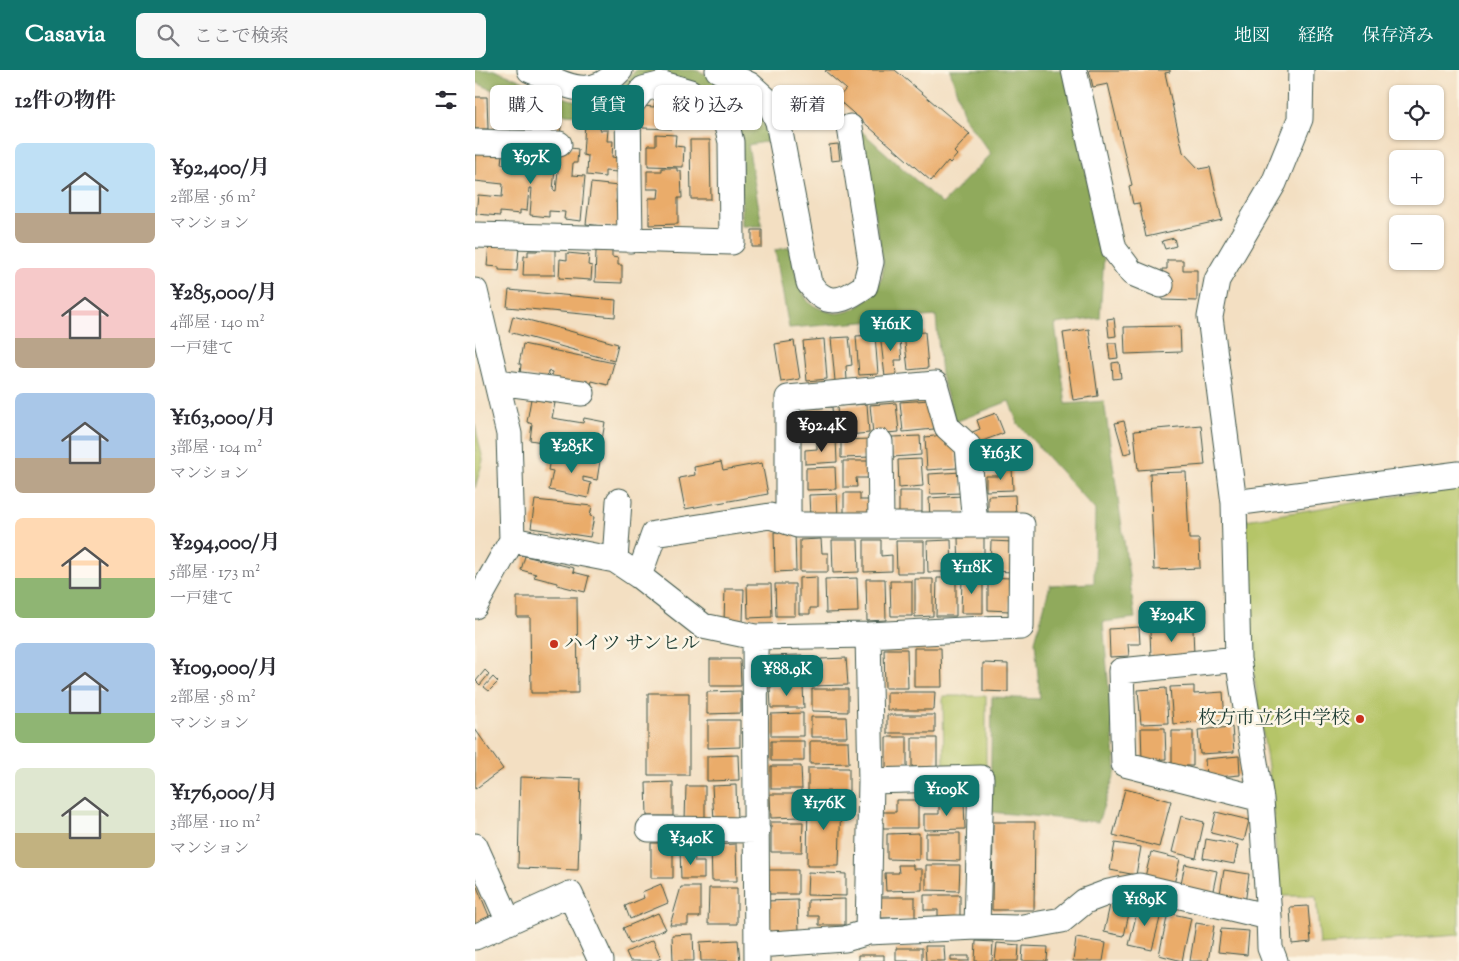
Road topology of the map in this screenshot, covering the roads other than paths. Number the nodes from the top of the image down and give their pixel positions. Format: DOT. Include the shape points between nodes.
graph roads {
  1 [pos="530,70"];
  2 [pos="620,70"];
  3 [pos="719,70"];
  4 [pos="1074,70"];
  5 [pos="1301,70"];
  6 [pos="850,127"];
  7 [pos="475,142"];
  8 [pos="559,144"];
  9 [pos="475,235"];
  10 [pos="630,240"];
  11 [pos="1161,285"];
  12 [pos="475,291"];
  13 [pos="498,382"];
  14 [pos="582,393"];
  15 [pos="880,442"];
  16 [pos="1459,474"];
  17 [pos="619,501"];
  18 [pos="1234,503"];
  19 [pos="788,522"];
  20 [pos="881,524"];
  21 [pos="975,525"];
  22 [pos="512,540"];
  23 [pos="615,560"];
  24 [pos="639,576"];
  25 [pos="475,606"];
  26 [pos="868,635"];
  27 [pos="755,637"];
  28 [pos="1238,658"];
  29 [pos="871,781"];
  30 [pos="1261,799"];
  31 [pos="649,830"];
  32 [pos="757,830"];
  33 [pos="475,846"];
  34 [pos="1269,917"];
  35 [pos="509,922"];
  36 [pos="977,927"];
  37 [pos="868,932"];
  38 [pos="475,937"];
  39 [pos="757,953"];
  40 [pos="601,961"];
  41 [pos="1275,961"];
  1 -- 2 [label="street" via="574,88 592,89"];
  3 -- 6 [label="street" via="750,85 770,103 778,122 809,282 820,296 836,301 865,286 871,262"];
  4 -- 11 [label="street" via="1114,249 1132,273"];
  5 -- 18 [label="street" via="1300,119 1274,183 1217,280 1210,317"];
  7 -- 8 [label="street"];
  9 -- 10 [label="street"];
  10 -- 10 [label="street" via="732,242 731,142 726,122 690,92 663,84 643,89 628,109"];
  12 -- 13 [label="street"];
  13 -- 14 [label="street"];
  13 -- 22 [label="street" via="509,434"];
  15 -- 20 [label="street"];
  16 -- 18 [label="street"];
  17 -- 23 [label="street"];
  18 -- 28 [label="street"];
  19 -- 20 [label="street" via="797,525"];
  19 -- 21 [label="street" via="788,398 935,384 947,427 969,446"];
  19 -- 24 [label="street" via="770,516 654,534"];
  20 -- 21 [label="street"];
  21 -- 26 [label="street" via="1022,525 1021,627"];
  22 -- 23 [label="street"];
  22 -- 25 [label="street"];
  23 -- 24 [label="street"];
  24 -- 27 [label="street" via="703,626"];
  26 -- 27 [label="street"];
  26 -- 29 [label="street"];
  27 -- 32 [label="street"];
  28 -- 30 [label="street"];
  28 -- 30 [label="street" via="1121,671 1124,764"];
  29 -- 36 [label="street" via="981,778"];
  29 -- 37 [label="street"];
  30 -- 34 [label="street"];
  31 -- 32 [label="street"];
  32 -- 39 [label="street"];
  33 -- 35 [label="street"];
  34 -- 36 [label="street" via="1139,886 1085,901 1062,920 1017,928"];
  34 -- 41 [label="street" via="1269,948"];
  35 -- 38 [label="street"];
  35 -- 40 [label="street" via="570,894"];
  36 -- 37 [label="street"];
  37 -- 39 [label="street" via="845,939"];
}
